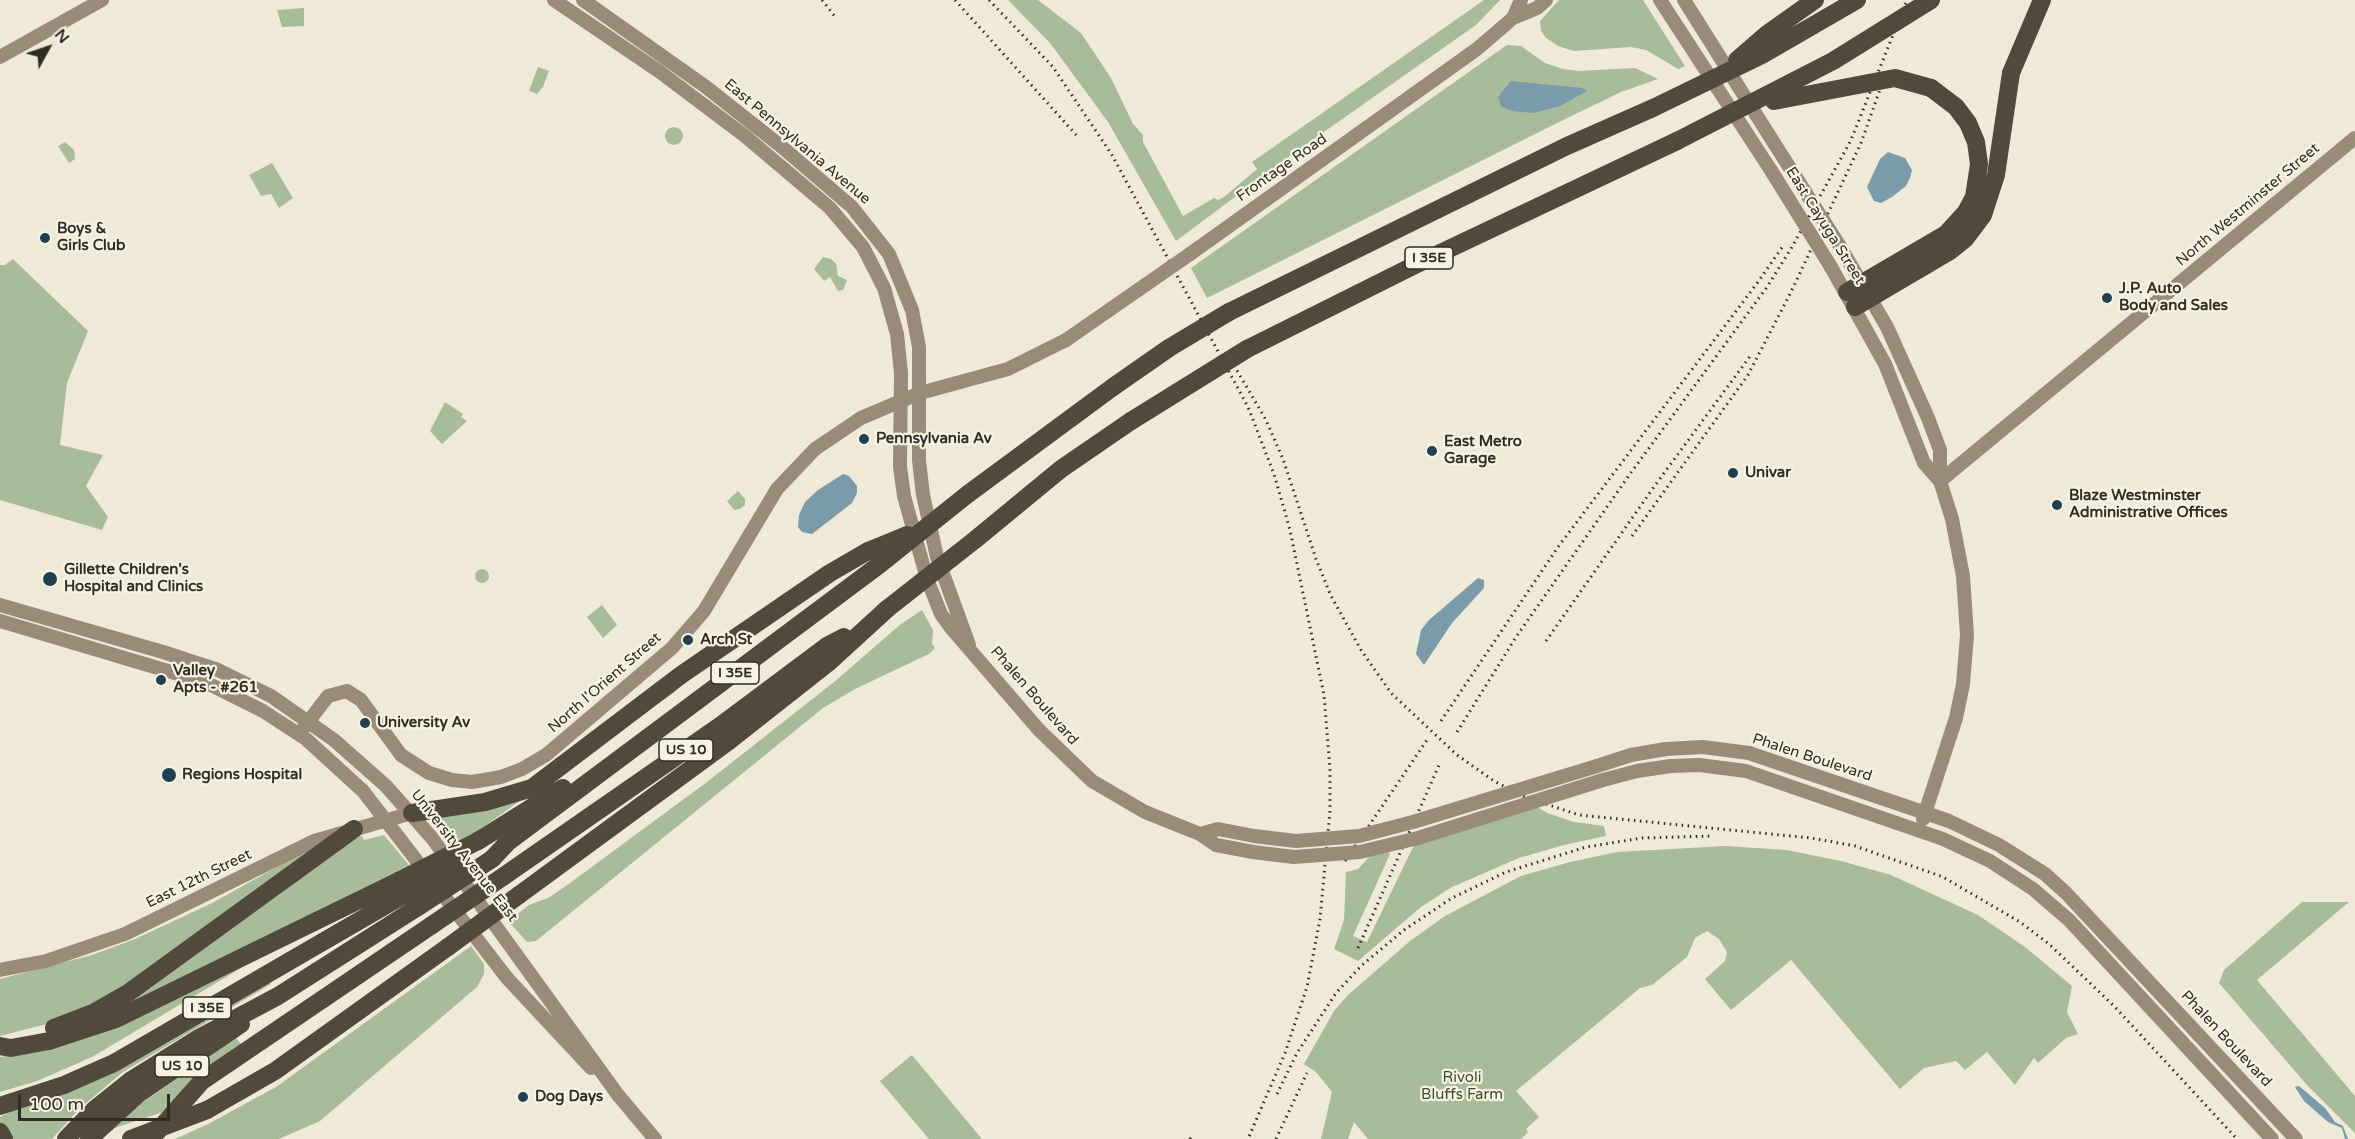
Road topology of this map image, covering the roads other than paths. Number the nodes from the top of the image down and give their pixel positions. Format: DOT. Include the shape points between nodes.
graph roads {
  1 [pos="102,0"];
  2 [pos="554,0"];
  3 [pos="583,0"];
  4 [pos="603,0"];
  5 [pos="1521,0"];
  6 [pos="1546,0"];
  7 [pos="1660,0"];
  8 [pos="1684,0"];
  9 [pos="1815,0"];
  10 [pos="1857,0"];
  11 [pos="1931,0"];
  12 [pos="2042,0"];
  13 [pos="1513,18"];
  14 [pos="637,37"];
  15 [pos="0,57"];
  16 [pos="1717,77"];
  17 [pos="1743,108"];
  18 [pos="2355,138"];
  19 [pos="1859,295"];
  20 [pos="920,393"];
  21 [pos="901,401"];
  22 [pos="1940,481"];
  23 [pos="874,558"];
  24 [pos="0,605"];
  25 [pos="0,621"];
  26 [pos="868,624"];
  27 [pos="970,647"];
  28 [pos="309,721"];
  29 [pos="299,734"];
  30 [pos="591,782"];
  31 [pos="412,813"];
  32 [pos="1925,813"];
  33 [pos="386,819"];
  34 [pos="354,829"];
  35 [pos="1919,830"];
  36 [pos="1200,834"];
  37 [pos="508,842"];
  38 [pos="485,850"];
  39 [pos="408,894"];
  40 [pos="0,970"];
  41 [pos="278,996"];
  42 [pos="0,1044"];
  43 [pos="212,1077"];
  44 [pos="618,1095"];
  45 [pos="0,1106"];
  46 [pos="0,1132"];
  47 [pos="4,1139"];
  48 [pos="66,1139"];
  49 [pos="89,1139"];
  50 [pos="131,1139"];
  51 [pos="151,1139"];
  52 [pos="164,1139"];
  53 [pos="655,1139"];
  54 [pos="2272,1139"];
  55 [pos="2296,1139"];
  1 -- 15 [label="main road"];
  2 -- 21 [label="main road, East Pennsylvania Avenue" via="745,136 843,220 870,259 890,305 899,346"];
  3 -- 14 [label="main road, East Pennsylvania Avenue"];
  4 -- 14 [label="main road"];
  5 -- 13 [label="main road, Frontage Road"];
  6 -- 13 [label="main road, Frontage Road" via="1537,9"];
  7 -- 19 [label="main road, East Cayuga Street, bridge" via="1831,267"];
  8 -- 19 [label="main road, East Cayuga Street, bridge" via="1841,248"];
  9 -- 16 [label="highway, bridge"];
  10 -- 16 [label="highway, I 35E, bridge"];
  11 -- 17 [label="highway, I 35E, bridge" via="1833,61"];
  12 -- 19 [label="highway" via="2011,73 1996,175 1983,215 1950,251"];
  13 -- 20 [label="main road, Frontage Road, bridge" via="1477,49 1066,340 1008,369"];
  14 -- 20 [label="main road, East Pennsylvania Avenue" via="782,147 852,207 878,236 899,274 912,310 919,346"];
  16 -- 23 [label="highway, I 35E, bridge" via="1229,312 1113,387 928,527"];
  17 -- 19 [label="highway, bridge" via="1895,78 1930,88 1956,107 1968,123 1979,164 1974,197 1962,217 1946,234"];
  17 -- 26 [label="highway, I 35E, bridge" via="1247,349 1061,469"];
  18 -- 22 [label="main road, North Westminster Street"];
  19 -- 22 [label="main road, East Cayuga Street" via="1869,334 1899,396 1924,463"];
  19 -- 22 [label="main road, East Cayuga Street" via="1887,327 1914,384 1940,450"];
  20 -- 21 [label="main road, North l'Orient Street"];
  20 -- 27 [label="main road, East Pennsylvania Avenue" via="923,495 937,557"];
  21 -- 27 [label="main road, East Pennsylvania Avenue" via="902,485 927,579 940,614"];
  21 -- 28 [label="main road, North l'Orient Street" via="851,424 804,458 777,489 704,611 672,648 534,763 512,774 480,781 452,780 429,773 401,755 361,700 347,691 328,696"];
  22 -- 32 [label="main road, East Cayuga Street" via="1959,558 1967,635 1964,684"];
  23 -- 30 [label="highway, I 35E"];
  23 -- 31 [label="highway" via="830,573 681,675 532,788 485,802"];
  24 -- 28 [label="main road, University Avenue East" via="203,664 252,686"];
  25 -- 29 [label="main road, University Avenue East" via="205,682 253,705"];
  26 -- 43 [label="highway, US 10, bridge" via="827,646 720,726"];
  26 -- 50 [label="highway, I 35E, bridge" via="828,663 729,741 275,1071 207,1110"];
  27 -- 36 [label="main road, Phalen Boulevard" via="1077,769 1129,804"];
  28 -- 29 [label="main road, North l'Orient Street"];
  28 -- 31 [label="main road, University Avenue East" via="370,771"];
  29 -- 33 [label="main road, University Avenue East" via="350,777"];
  30 -- 37 [label="highway, I 35E"];
  30 -- 38 [label="highway" via="561,788"];
  31 -- 33 [label="main road, East 12th Street"];
  31 -- 44 [label="main road, University Avenue East" via="471,888"];
  32 -- 35 [label="main road, East Cayuga Street"];
  32 -- 36 [label="main road, Phalen Boulevard, bridge" via="1749,753 1703,747 1631,755 1359,836 1296,841 1218,829"];
  32 -- 55 [label="main road, Phalen Boulevard" via="1999,845 2045,874"];
  33 -- 34 [label="main road, East 12th Street"];
  33 -- 44 [label="main road, University Avenue East" via="507,978"];
  34 -- 40 [label="main road, East 12th Street" via="286,853 125,934 46,961"];
  34 -- 42 [label="highway" via="116,1001 69,1023"];
  35 -- 36 [label="main road, Phalen Boulevard, bridge" via="1763,775 1726,768 1671,766 1603,780 1360,852 1294,857 1216,845"];
  35 -- 54 [label="main road, Phalen Boulevard" via="1990,861 2053,905"];
  37 -- 38 [label="highway, US 10"];
  38 -- 39 [label="highway, US 10, bridge"];
  38 -- 39 [label="highway, bridge"];
  39 -- 41 [label="highway, US 10"];
  39 -- 42 [label="highway" via="116,1019 42,1042 11,1048"];
  39 -- 45 [label="highway, I 35E" via="114,1063"];
  41 -- 48 [label="highway" via="207,1033 130,1081"];
  41 -- 49 [label="highway, US 10" via="138,1095"];
  43 -- 51 [label="highway, US 10" via="192,1091"];
  43 -- 52 [label="highway"];
  44 -- 53 [label="main road, University Avenue East"];
  46 -- 47 [label="highway"];
}
